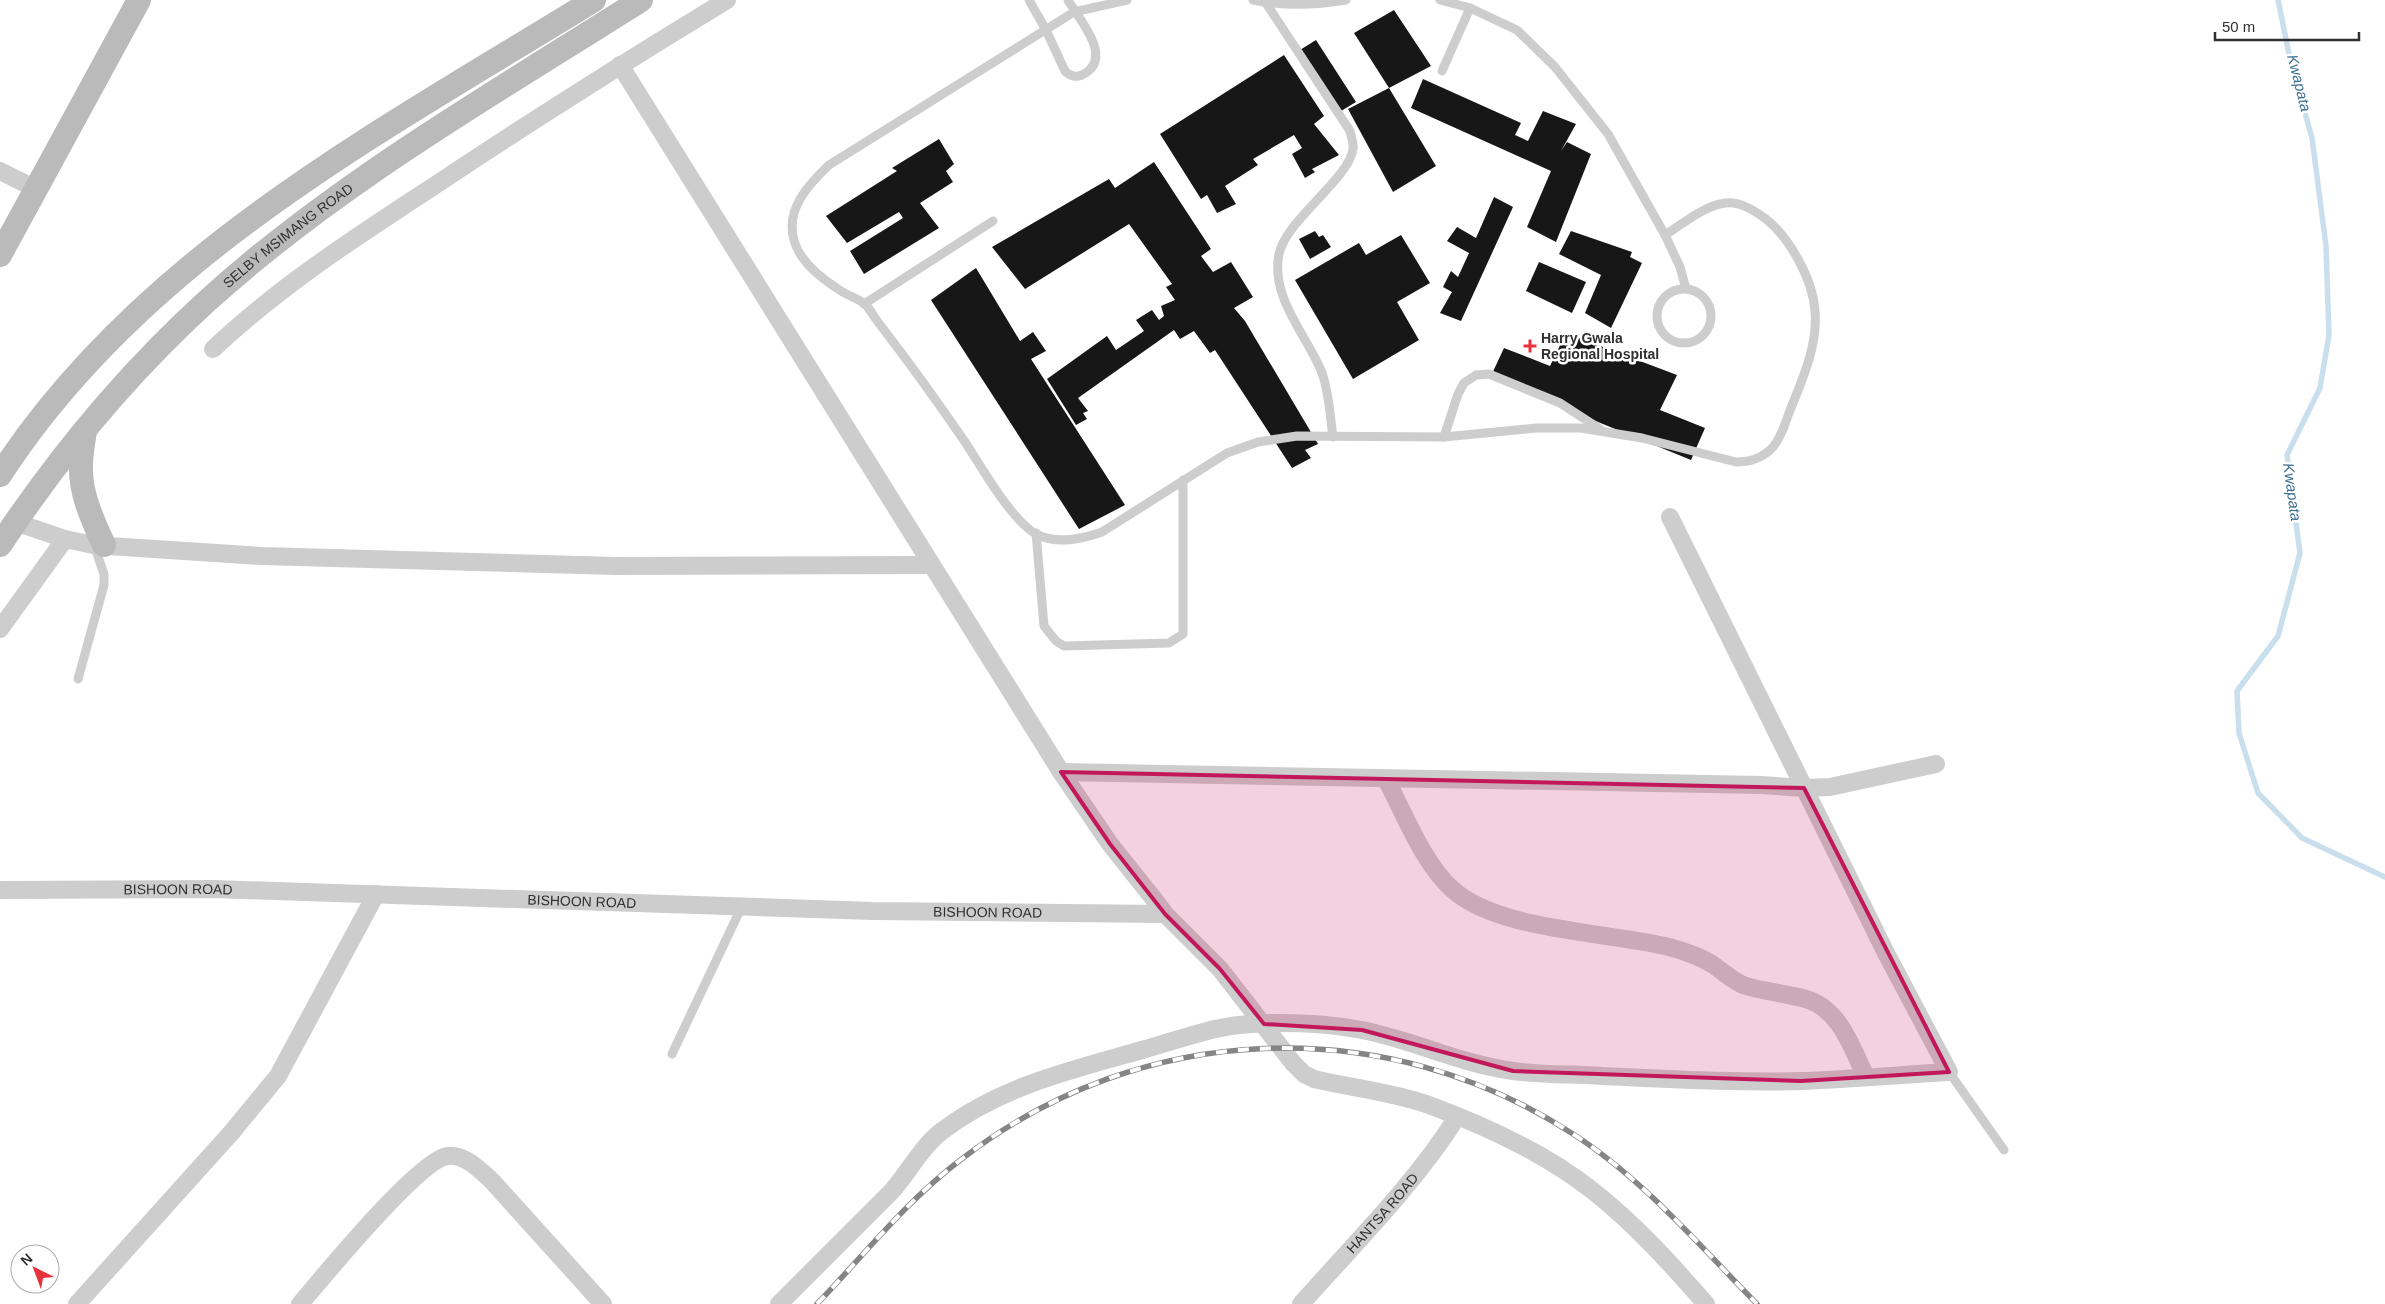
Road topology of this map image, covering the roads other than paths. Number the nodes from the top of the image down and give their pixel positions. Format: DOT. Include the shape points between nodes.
graph roads {
  1 [pos="139,0"];
  2 [pos="594,0"];
  3 [pos="642,0"];
  4 [pos="727,0"];
  5 [pos="1029,0"];
  6 [pos="1068,0"];
  7 [pos="1127,0"];
  8 [pos="1254,0"];
  9 [pos="1346,0"];
  10 [pos="1440,0"];
  11 [pos="1266,3"];
  12 [pos="1470,8"];
  13 [pos="1074,12"];
  14 [pos="1046,30"];
  15 [pos="620,65"];
  16 [pos="1442,72"];
  17 [pos="0,171"];
  18 [pos="36,189"];
  19 [pos="993,221"];
  20 [pos="1665,235"];
  21 [pos="0,255"];
  22 [pos="1686,288"];
  23 [pos="864,304"];
  24 [pos="212,350"];
  25 [pos="85,431"];
  26 [pos="1605,432"];
  27 [pos="1333,436"];
  28 [pos="1444,437"];
  29 [pos="0,475"];
  30 [pos="1183,480"];
  31 [pos="8,517"];
  32 [pos="1670,517"];
  33 [pos="1036,534"];
  34 [pos="65,539"];
  35 [pos="0,545"];
  36 [pos="99,545"];
  37 [pos="930,564"];
  38 [pos="0,629"];
  39 [pos="78,680"];
  40 [pos="1936,764"];
  41 [pos="1061,772"];
  42 [pos="1386,779"];
  43 [pos="1804,788"];
  44 [pos="0,890"];
  45 [pos="376,894"];
  46 [pos="742,906"];
  47 [pos="1165,914"];
  48 [pos="1264,1024"];
  49 [pos="672,1054"];
  50 [pos="1949,1072"];
  51 [pos="1866,1078"];
  52 [pos="1458,1117"];
  53 [pos="2004,1150"];
  54 [pos="77,1304"];
  55 [pos="300,1304"];
  56 [pos="603,1304"];
  57 [pos="779,1304"];
  58 [pos="1301,1304"];
  59 [pos="1706,1304"];
  1 -- 18 [label="main road"];
  2 -- 29 [label="main road" via="295,187 202,255 79,372 15,451"];
  3 -- 25 [label="main road, SELBY MSIMANG ROAD" via="357,183 278,242 206,301 130,377"];
  4 -- 15 [label="street"];
  5 -- 14 [label="lane"];
  6 -- 13 [label="lane"];
  7 -- 13 [label="lane"];
  8 -- 11 [label="lane"];
  9 -- 11 [label="lane" via="1317,5"];
  10 -- 12 [label="lane"];
  11 -- 27 [label="lane" via="1350,130 1353,150 1345,166 1293,228 1279,252 1277,272 1282,295 1322,374"];
  12 -- 16 [label="lane"];
  12 -- 20 [label="lane" via="1517,30 1555,66 1608,134"];
  13 -- 14 [label="lane"];
  13 -- 14 [label="lane" via="1096,48 1096,57 1085,73 1073,76 1064,71"];
  14 -- 23 [label="lane" via="829,165 809,184 798,202 793,222 794,239 801,254 818,274"];
  15 -- 24 [label="street" via="305,272 270,298"];
  15 -- 37 [label="street"];
  17 -- 18 [label="street"];
  18 -- 21 [label="main road"];
  19 -- 23 [label="lane"];
  20 -- 22 [label="lane"];
  20 -- 26 [label="lane" via="1704,211 1726,203 1754,211 1774,225 1791,247 1805,274 1815,308 1816,330 1808,364 1773,446 1749,462 1736,462"];
  22 -- 22 [label="lane" via="1700,293 1709,304 1711,318 1706,331 1696,340 1682,343 1669,338 1660,328 1657,314 1662,300 1672,291"];
  23 -- 33 [label="lane" via="912,365 1009,507"];
  25 -- 31 [label="main road, SELBY MSIMANG ROAD"];
  25 -- 36 [label="main road" via="82,481"];
  26 -- 28 [label="lane" via="1580,428 1536,428"];
  26 -- 28 [label="lane" via="1560,403 1489,374 1476,376 1464,383"];
  27 -- 28 [label="lane"];
  27 -- 30 [label="lane" via="1297,436 1258,442 1226,453"];
  30 -- 33 [label="lane" via="1102,532 1080,539 1053,539"];
  30 -- 33 [label="lane" via="1184,634 1169,643 1064,646 1056,640 1044,626"];
  31 -- 34 [label="street"];
  31 -- 35 [label="main road, SELBY MSIMANG ROAD"];
  32 -- 43 [label="street"];
  34 -- 36 [label="street"];
  34 -- 38 [label="street"];
  36 -- 37 [label="street" via="262,556 616,566"];
  36 -- 39 [label="lane" via="104,585"];
  37 -- 41 [label="street"];
  40 -- 43 [label="street" via="1838,786"];
  41 -- 42 [label="street"];
  41 -- 47 [label="street" via="1110,844"];
  42 -- 43 [label="street"];
  42 -- 51 [label="street" via="1438,875 1471,903 1492,912 1552,927 1669,947 1705,961 1741,984 1821,1005 1840,1027"];
  43 -- 50 [label="street"];
  44 -- 45 [label="street, BISHOON ROAD" via="214,889"];
  45 -- 46 [label="street, BISHOON ROAD"];
  45 -- 54 [label="street" via="278,1076"];
  46 -- 47 [label="street, BISHOON ROAD" via="873,911"];
  46 -- 49 [label="lane"];
  47 -- 48 [label="street" via="1220,968"];
  48 -- 51 [label="street" via="1362,1030 1513,1071 1665,1079 1801,1081"];
  48 -- 52 [label="street" via="1293,1063 1314,1080 1405,1098"];
  48 -- 57 [label="street" via="1198,1032 1145,1050 1062,1071 1001,1094 928,1143 892,1191"];
  50 -- 51 [label="street"];
  50 -- 53 [label="lane"];
  52 -- 58 [label="street, HANTSA ROAD" via="1417,1173"];
  52 -- 59 [label="street" via="1527,1148 1594,1191 1636,1228"];
  55 -- 56 [label="street" via="409,1182 447,1156 472,1164 492,1181"];
}
